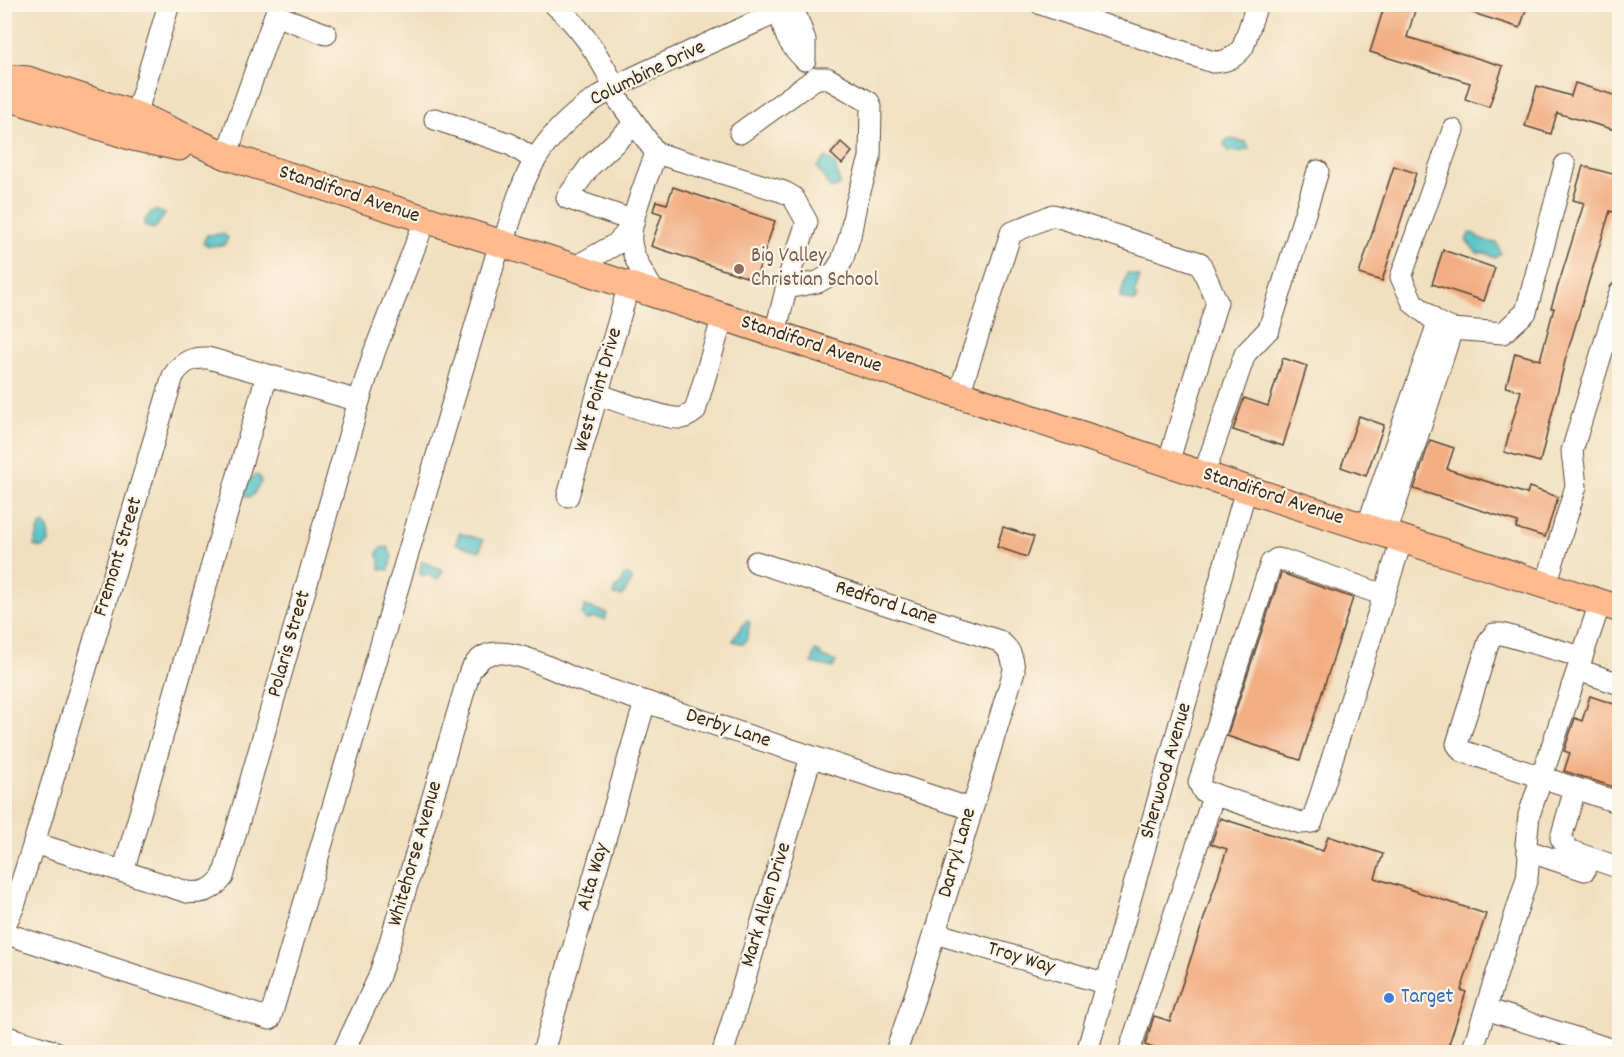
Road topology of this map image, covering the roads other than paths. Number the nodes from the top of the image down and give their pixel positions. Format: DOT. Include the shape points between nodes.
graph roads {
  1 [pos="169,4"];
  2 [pos="554,4"];
  3 [pos="1041,4"];
  4 [pos="1257,4"];
  5 [pos="790,7"];
  6 [pos="1075,10"];
  7 [pos="327,34"];
  8 [pos="4,78"];
  9 [pos="816,78"];
  10 [pos="612,87"];
  11 [pos="4,90"];
  12 [pos="136,115"];
  13 [pos="435,119"];
  14 [pos="636,124"];
  15 [pos="1453,130"];
  16 [pos="740,134"];
  17 [pos="656,153"];
  18 [pos="227,156"];
  19 [pos="535,160"];
  20 [pos="1565,165"];
  21 [pos="1318,171"];
  22 [pos="425,220"];
  23 [pos="633,224"];
  24 [pos="501,243"];
  25 [pos="575,267"];
  26 [pos="629,285"];
  27 [pos="786,288"];
  28 [pos="1620,292"];
  29 [pos="655,293"];
  30 [pos="723,316"];
  31 [pos="1445,326"];
  32 [pos="775,333"];
  33 [pos="267,375"];
  34 [pos="598,394"];
  35 [pos="959,394"];
  36 [pos="358,400"];
  37 [pos="1168,463"];
  38 [pos="1203,474"];
  39 [pos="1246,489"];
  40 [pos="568,496"];
  41 [pos="1385,533"];
  42 [pos="756,562"];
  43 [pos="1546,585"];
  44 [pos="1384,595"];
  45 [pos="1610,606"];
  46 [pos="1011,653"];
  47 [pos="485,656"];
  48 [pos="1580,664"];
  49 [pos="1620,684"];
  50 [pos="645,702"];
  51 [pos="811,757"];
  52 [pos="1542,778"];
  53 [pos="1575,789"];
  54 [pos="1214,794"];
  55 [pos="1620,803"];
  56 [pos="971,809"];
  57 [pos="34,843"];
  58 [pos="1528,851"];
  59 [pos="1620,868"];
  60 [pos="123,872"];
  61 [pos="1620,881"];
  62 [pos="4,927"];
  63 [pos="4,933"];
  64 [pos="935,933"];
  65 [pos="1107,984"];
  66 [pos="1486,1009"];
  67 [pos="4,1036"];
  68 [pos="56,1053"];
  69 [pos="343,1053"];
  70 [pos="543,1053"];
  71 [pos="723,1053"];
  72 [pos="896,1053"];
  73 [pos="1087,1053"];
  74 [pos="1129,1053"];
  75 [pos="1472,1053"];
  76 [pos="1619,1053"];
  1 -- 12 [label="street"];
  2 -- 10 [label="street" via="584,34 602,60"];
  3 -- 6 [label="street"];
  4 -- 6 [label="street" via="1243,47 1230,59 1213,62"];
  5 -- 9 [label="street" via="781,24 792,47"];
  5 -- 10 [label="street, Columbine Drive"];
  7 -- 18 [label="street" via="275,15"];
  8 -- 12 [label="main road, Standiford Avenue" via="28,80"];
  9 -- 16 [label="street"];
  9 -- 27 [label="street" via="828,78 869,102 870,158 842,261 834,273 818,282"];
  10 -- 14 [label="street"];
  10 -- 19 [label="street, Columbine Drive" via="566,122"];
  11 -- 18 [label="main road" via="20,101 133,137"];
  12 -- 18 [label="main road, Standiford Avenue"];
  13 -- 19 [label="street" via="510,144"];
  14 -- 17 [label="street"];
  14 -- 23 [label="street" via="590,166 567,198"];
  15 -- 31 [label="street" via="1401,278 1413,303"];
  17 -- 23 [label="street"];
  17 -- 27 [label="street" via="794,197 807,222"];
  18 -- 22 [label="main road, Standiford Avenue"];
  19 -- 24 [label="street, Columbine Drive"];
  20 -- 31 [label="street" via="1526,312 1503,333"];
  21 -- 38 [label="street" via="1269,329 1245,354"];
  22 -- 24 [label="main road, Standiford Avenue"];
  22 -- 36 [label="street, Polaris Street"];
  23 -- 25 [label="street" via="616,244"];
  23 -- 29 [label="street" via="631,244"];
  24 -- 25 [label="main road, Standiford Avenue"];
  24 -- 63 [label="street, Columbine Drive" via="270,1019"];
  25 -- 26 [label="main road, Standiford Avenue"];
  26 -- 29 [label="main road, Standiford Avenue"];
  26 -- 34 [label="street, West Point Drive"];
  27 -- 32 [label="street"];
  28 -- 43 [label="street" via="1572,451 1576,486"];
  29 -- 30 [label="main road, Standiford Avenue"];
  30 -- 32 [label="main road, Standiford Avenue"];
  30 -- 34 [label="street" via="695,411 690,415 669,416"];
  31 -- 41 [label="street"];
  32 -- 35 [label="main road, Standiford Avenue"];
  33 -- 36 [label="street, Fremont Street"];
  33 -- 57 [label="street, Fremont Street" via="197,357 179,367 173,376"];
  33 -- 60 [label="street"];
  34 -- 40 [label="street, West Point Drive"];
  35 -- 37 [label="main road, Standiford Avenue"];
  35 -- 37 [label="street" via="1011,232 1053,215 1200,262 1217,302"];
  36 -- 60 [label="street, Polaris Street" via="224,877 211,889 197,893"];
  37 -- 38 [label="main road, Standiford Avenue"];
  38 -- 39 [label="main road, Standiford Avenue"];
  39 -- 41 [label="main road, Standiford Avenue"];
  39 -- 65 [label="street, Sherwood Avenue"];
  41 -- 43 [label="main road, Standiford Avenue"];
  41 -- 44 [label="street"];
  42 -- 46 [label="street, Redford Lane" via="999,641"];
  43 -- 45 [label="main road, Standiford Avenue"];
  44 -- 54 [label="street" via="1312,822 1301,823"];
  44 -- 54 [label="street" via="1283,560 1271,563 1199,782 1203,791"];
  45 -- 48 [label="street"];
  46 -- 56 [label="street, Darryl Lane" via="1014,671"];
  47 -- 50 [label="street, Derby Lane" via="509,654"];
  47 -- 69 [label="street, Whitehorse Avenue" via="470,671 378,980"];
  48 -- 49 [label="street"];
  48 -- 52 [label="street"];
  48 -- 52 [label="street" via="1502,634 1494,634 1489,641 1457,744 1462,751"];
  50 -- 51 [label="street, Derby Lane"];
  50 -- 70 [label="street, Alta Way"];
  51 -- 56 [label="street, Derby Lane"];
  51 -- 71 [label="street, Mark Allen Drive"];
  52 -- 53 [label="street"];
  52 -- 58 [label="street" via="1529,815"];
  53 -- 55 [label="street"];
  53 -- 59 [label="street" via="1560,838 1568,850"];
  54 -- 74 [label="street"];
  56 -- 64 [label="street, Darryl Lane"];
  57 -- 60 [label="street, Polaris Street"];
  57 -- 62 [label="street, Fremont Street"];
  58 -- 61 [label="street"];
  58 -- 66 [label="street" via="1527,878"];
  64 -- 65 [label="street, Troy Way"];
  64 -- 72 [label="street, Darryl Lane"];
  65 -- 73 [label="street, Sherwood Avenue"];
  66 -- 75 [label="street"];
  66 -- 76 [label="street"];
  67 -- 68 [label="street"];
}
